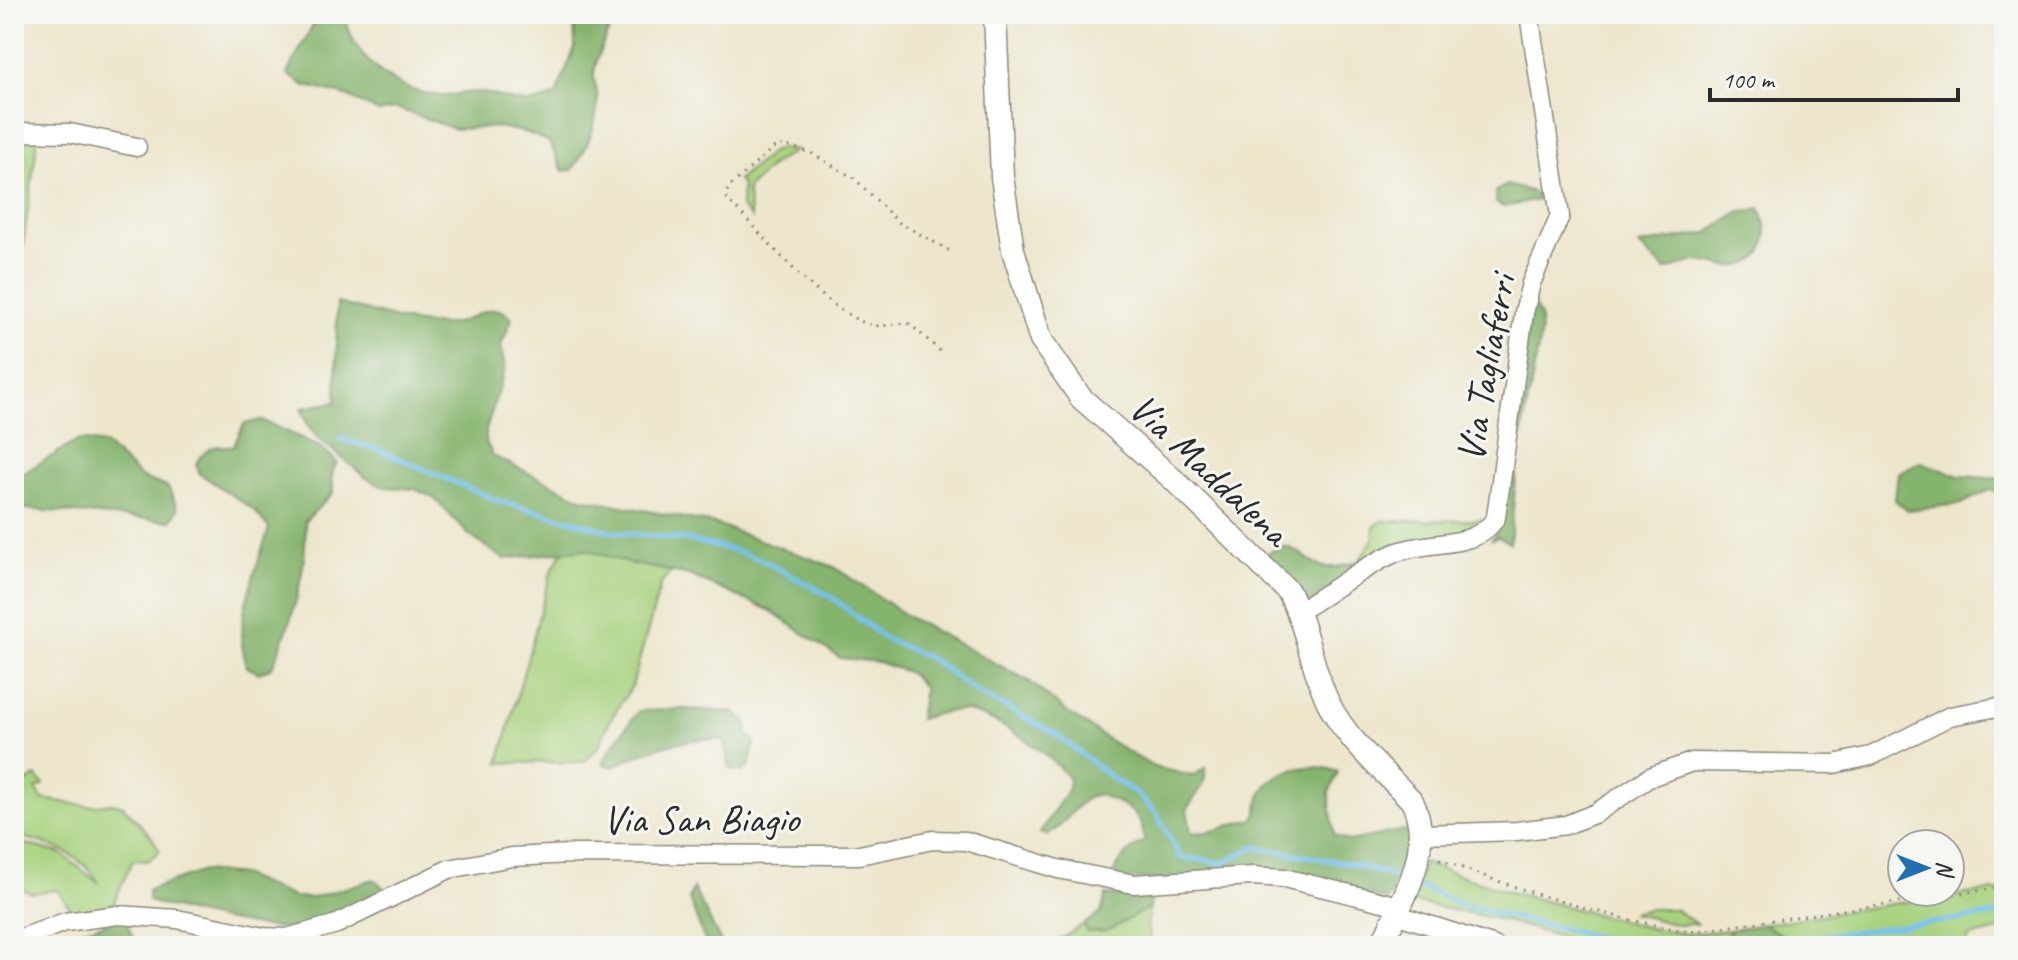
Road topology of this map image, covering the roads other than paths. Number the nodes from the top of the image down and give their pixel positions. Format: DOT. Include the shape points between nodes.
graph roads {
  1 [pos="995,14"];
  2 [pos="1529,14"];
  3 [pos="14,132"];
  4 [pos="137,147"];
  5 [pos="1299,611"];
  6 [pos="2004,706"];
  7 [pos="1419,850"];
  8 [pos="1399,907"];
  9 [pos="14,941"];
  10 [pos="1381,946"];
  11 [pos="1495,946"];
  1 -- 5 [label="street, Via Maddalena" via="1002,177 1013,250 1041,340 1081,398 1238,541 1288,591"];
  2 -- 5 [label="street, Via Tagliaferri" via="1560,216 1524,313 1496,517 1489,531 1471,539 1395,553"];
  3 -- 4 [label="street" via="70,133"];
  5 -- 7 [label="street, Via Maddalena" via="1329,706 1412,801"];
  6 -- 7 [label="street" via="1950,716 1871,756 1834,764 1692,762 1650,777 1596,813 1566,825"];
  7 -- 8 [label="street"];
  8 -- 9 [label="street, Via San Biagio" via="1284,878 1134,884 1058,869 966,841 933,840 859,855 512,857 449,869 337,924 287,938 118,915 65,922"];
  8 -- 10 [label="street"];
  8 -- 11 [label="street, Via San Biagio"];
}
